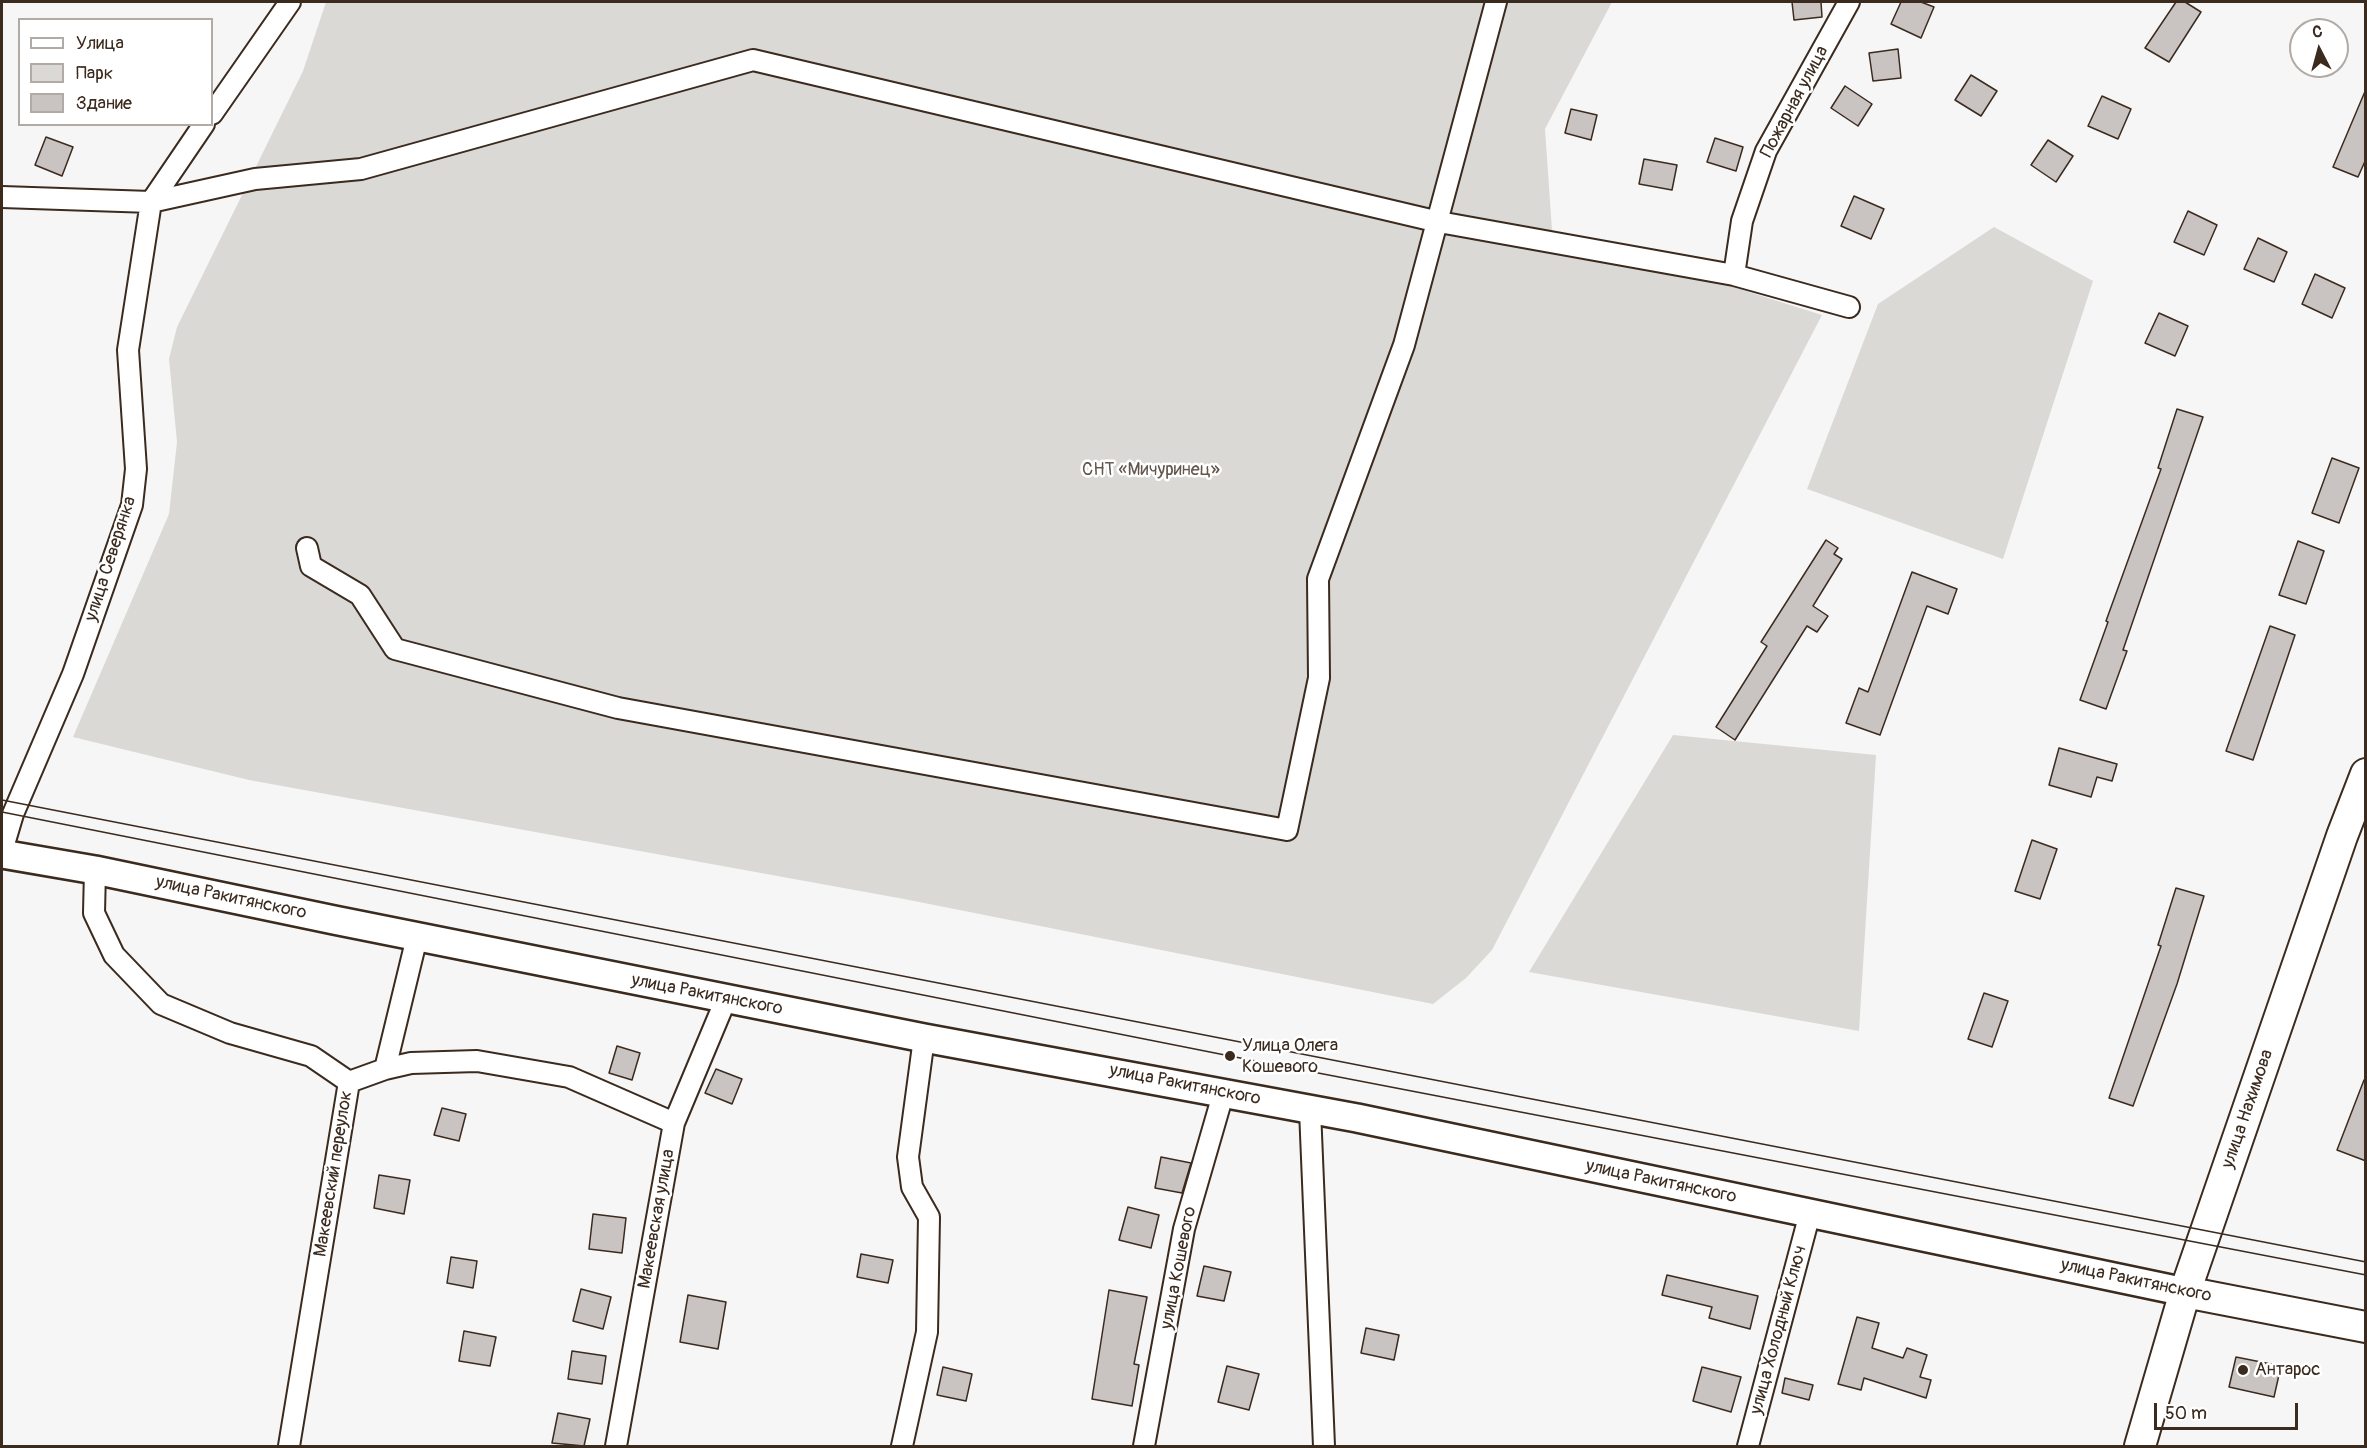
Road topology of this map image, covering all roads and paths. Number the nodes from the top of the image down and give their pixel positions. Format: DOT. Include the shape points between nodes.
graph roads {
  1 [pos="290,2"];
  2 [pos="1496,2"];
  3 [pos="1849,2"];
  4 [pos="213,113"];
  5 [pos="203,126"];
  6 [pos="2,197"];
  7 [pos="151,202"];
  8 [pos="1438,222"];
  9 [pos="1734,275"];
  10 [pos="1849,307"];
  11 [pos="307,548"];
  12 [pos="2366,774"];
  13 [pos="2,853"];
  14 [pos="95,870"];
  15 [pos="417,937"];
  16 [pos="726,999"];
  17 [pos="924,1038"];
  18 [pos="385,1069"];
  19 [pos="349,1082"];
  20 [pos="1224,1091"];
  21 [pos="1310,1110"];
  22 [pos="674,1123"];
  23 [pos="1810,1213"];
  24 [pos="2185,1292"];
  25 [pos="2366,1327"];
  26 [pos="289,1446"];
  27 [pos="616,1446"];
  28 [pos="902,1446"];
  29 [pos="1144,1446"];
  30 [pos="1324,1446"];
  31 [pos="1748,1446"];
  32 [pos="2140,1446"];
  1 -- 4 [label="street"];
  2 -- 8 [label="street"];
  3 -- 9 [label="street, Пожарная улица" via="1766,151 1742,221"];
  5 -- 7 [label="street, улица Северянка"];
  6 -- 7 [label="street"];
  7 -- 8 [label="street" via="255,179 361,169 753,60"];
  7 -- 13 [label="street, улица Северянка" via="128,350 136,469 132,505 73,674 13,814"];
  8 -- 9 [label="street"];
  8 -- 11 [label="street" via="1404,345 1318,579 1319,678 1287,830 618,708 395,649 360,596 311,566"];
  9 -- 10 [label="street"];
  12 -- 24 [label="main road, улица Нахимова"];
  13 -- 14 [label="main road, улица Ракитянского"];
  14 -- 15 [label="main road, улица Ракитянского"];
  14 -- 19 [label="street, Макеевский переулок" via="94,913 114,955 161,1004 230,1033 311,1056"];
  15 -- 16 [label="main road, улица Ракитянского"];
  15 -- 18 [label="street"];
  16 -- 17 [label="main road, улица Ракитянского"];
  16 -- 22 [label="street, Макеевская улица"];
  17 -- 20 [label="main road, улица Ракитянского"];
  17 -- 28 [label="street" via="908,1157 912,1187 929,1216 927,1332"];
  18 -- 19 [label="street"];
  18 -- 22 [label="street" via="411,1063 477,1061 569,1077"];
  19 -- 26 [label="street, Макеевский переулок"];
  20 -- 21 [label="main road, улица Ракитянского"];
  20 -- 29 [label="street, улица Кошевого" via="1184,1229"];
  21 -- 23 [label="main road, улица Ракитянского"];
  21 -- 30 [label="street"];
  22 -- 27 [label="street, Макеевская улица"];
  23 -- 24 [label="main road, улица Ракитянского"];
  23 -- 31 [label="street, улица Холодный Ключ"];
  24 -- 25 [label="main road, улица Ракитянского"];
  24 -- 32 [label="main road, улица Нахимова"];
}
